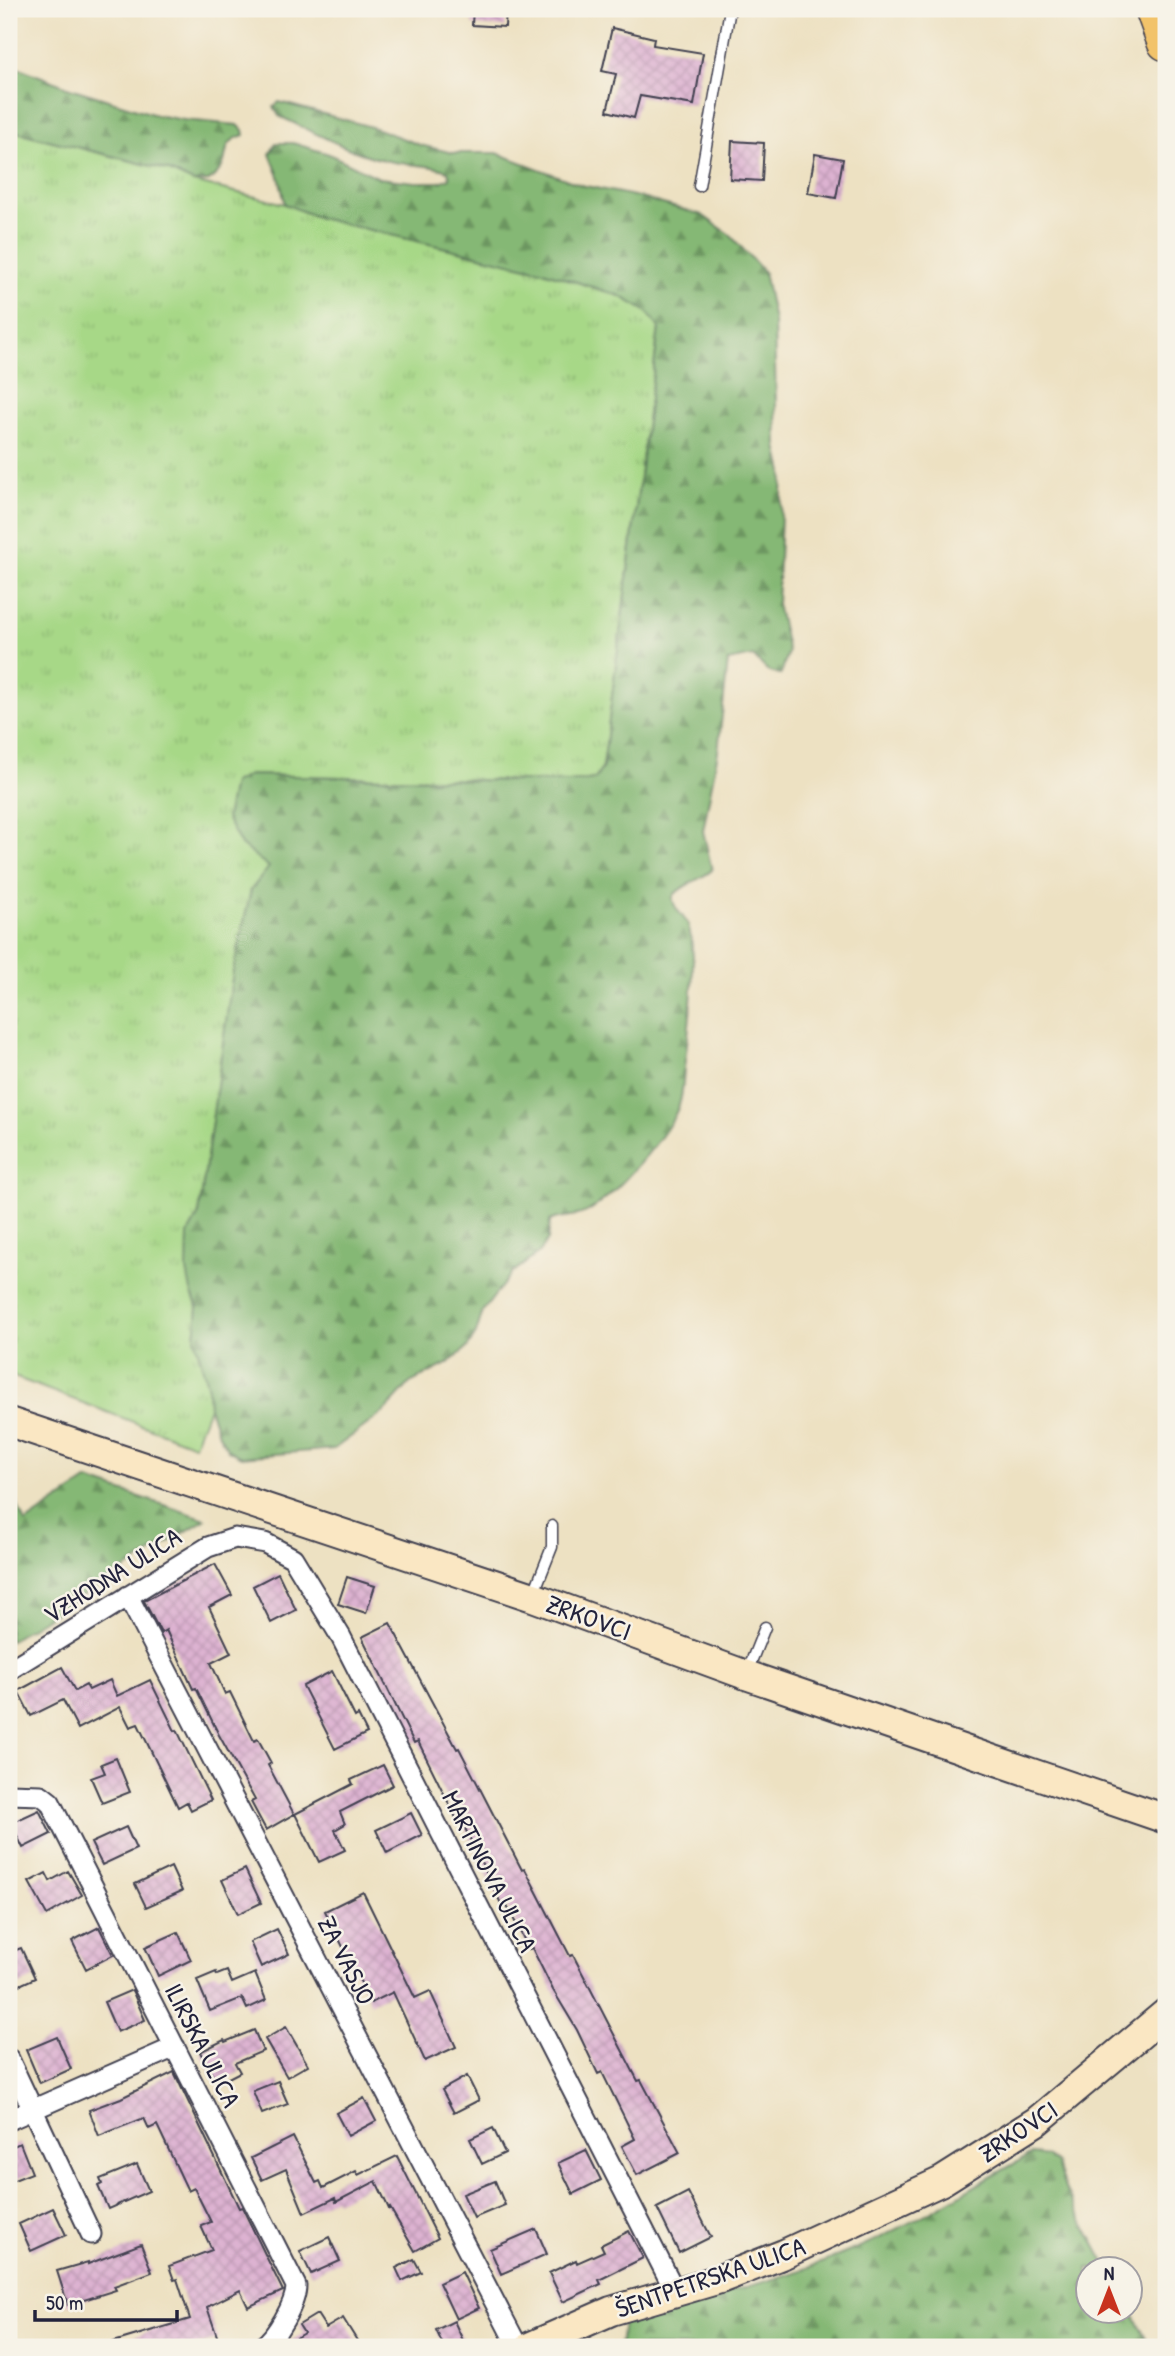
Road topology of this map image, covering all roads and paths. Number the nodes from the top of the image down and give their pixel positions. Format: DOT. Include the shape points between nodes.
graph roads {
  1 [pos="730,9"];
  2 [pos="1154,9"];
  3 [pos="1166,41"];
  4 [pos="699,186"];
  5 [pos="9,1422"];
  6 [pos="551,1526"];
  7 [pos="208,1547"];
  8 [pos="128,1596"];
  9 [pos="533,1597"];
  10 [pos="765,1627"];
  11 [pos="9,1670"];
  12 [pos="746,1675"];
  13 [pos="9,1794"];
  14 [pos="1166,1819"];
  15 [pos="1166,2013"];
  16 [pos="175,2047"];
  17 [pos="9,2059"];
  18 [pos="33,2109"];
  19 [pos="9,2120"];
  20 [pos="853,2223"];
  21 [pos="92,2234"];
  22 [pos="676,2291"];
  23 [pos="262,2347"];
  24 [pos="519,2347"];
  25 [pos="529,2347"];
  1 -- 4 [label="lane"];
  2 -- 3 [label="highway"];
  5 -- 9 [label="street, ZRKOVCI"];
  6 -- 9 [label="lane" via="552,1547"];
  7 -- 8 [label="street, VZHODNA ULICA"];
  7 -- 22 [label="street, MARTINOVA ULICA" via="235,1538 265,1543 293,1558 309,1581"];
  8 -- 11 [label="street, VZHODNA ULICA"];
  8 -- 24 [label="street, ZA VASJO"];
  9 -- 12 [label="street, ZRKOVCI"];
  10 -- 12 [label="lane"];
  12 -- 14 [label="street, ZRKOVCI"];
  13 -- 16 [label="street, ILIRSKA ULICA" via="41,1795 50,1802"];
  15 -- 20 [label="street, ZRKOVCI" via="1037,2121 942,2180"];
  16 -- 18 [label="street"];
  16 -- 23 [label="street, ILIRSKA ULICA" via="296,2286 291,2307"];
  17 -- 18 [label="street"];
  18 -- 19 [label="street"];
  18 -- 21 [label="street"];
  20 -- 22 [label="street, ŠENTPETRSKA ULICA" via="746,2269"];
  22 -- 25 [label="street, ŠENTPETRSKA ULICA" via="611,2311"];
}
